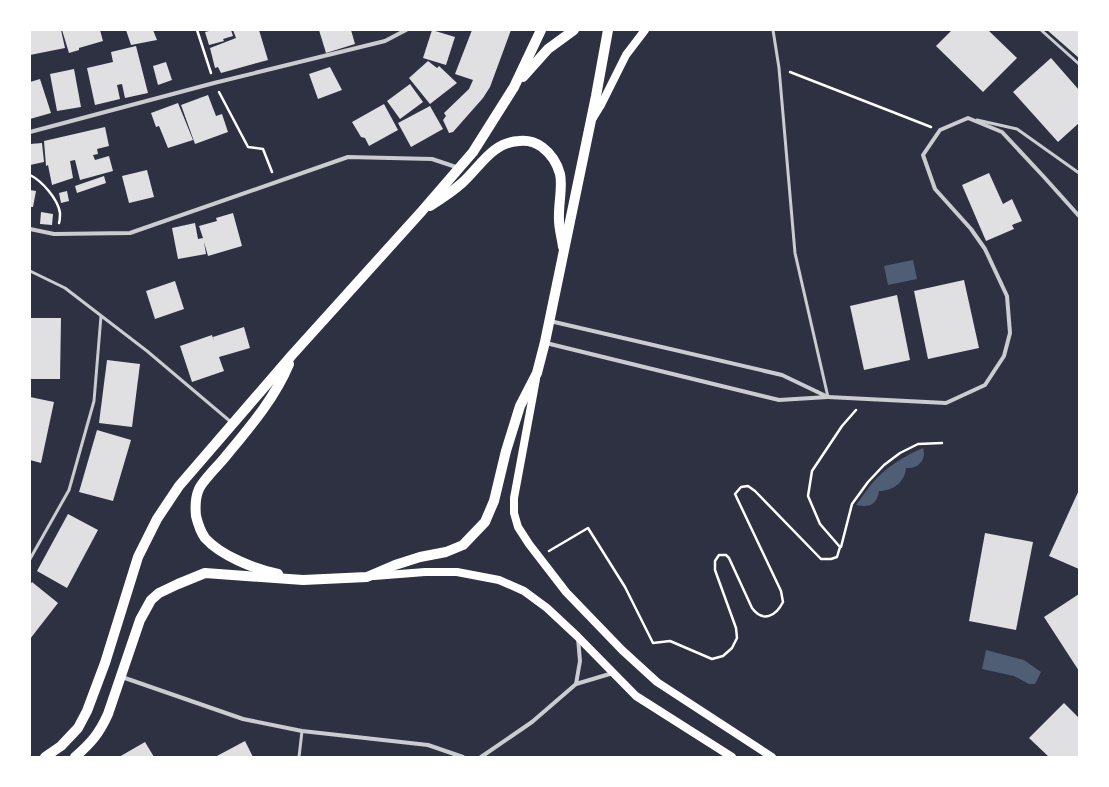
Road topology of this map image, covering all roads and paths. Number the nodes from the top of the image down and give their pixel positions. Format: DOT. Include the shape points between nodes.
graph roads {
  1 [pos="197,30"];
  2 [pos="406,30"];
  3 [pos="541,30"];
  4 [pos="574,30"];
  5 [pos="608,30"];
  6 [pos="645,30"];
  7 [pos="773,30"];
  8 [pos="1041,30"];
  9 [pos="1079,64"];
  10 [pos="779,68"];
  11 [pos="214,83"];
  12 [pos="514,87"];
  13 [pos="968,118"];
  14 [pos="590,122"];
  15 [pos="940,130"];
  16 [pos="30,132"];
  17 [pos="459,168"];
  18 [pos="1079,173"];
  19 [pos="30,175"];
  20 [pos="260,188"];
  21 [pos="422,211"];
  22 [pos="1079,216"];
  23 [pos="30,229"];
  24 [pos="59,234"];
  25 [pos="564,253"];
  26 [pos="31,271"];
  27 [pos="30,276"];
  28 [pos="101,316"];
  29 [pos="550,321"];
  30 [pos="545,342"];
  31 [pos="292,355"];
  32 [pos="537,373"];
  33 [pos="828,397"];
  34 [pos="866,399"];
  35 [pos="232,423"];
  36 [pos="942,443"];
  37 [pos="840,547"];
  38 [pos="539,557"];
  39 [pos="30,559"];
  40 [pos="367,576"];
  41 [pos="303,580"];
  42 [pos="577,636"];
  43 [pos="612,673"];
  44 [pos="120,676"];
  45 [pos="576,684"];
  46 [pos="302,731"];
  47 [pos="45,757"];
  48 [pos="75,757"];
  49 [pos="298,757"];
  50 [pos="462,757"];
  51 [pos="481,757"];
  52 [pos="732,757"];
  53 [pos="772,757"];
  1 -- 11 [label="path"];
  2 -- 11 [label="street" via="385,41"];
  3 -- 12 [label="main road"];
  4 -- 12 [label="main road" via="548,49"];
  5 -- 14 [label="main road"];
  6 -- 14 [label="main road" via="626,55"];
  7 -- 10 [label="lane"];
  8 -- 9 [label="lane"];
  10 -- 15 [label="path"];
  10 -- 33 [label="lane" via="795,253"];
  11 -- 16 [label="street"];
  11 -- 20 [label="path" via="248,147 263,149 272,173 262,178"];
  12 -- 17 [label="main road"];
  13 -- 15 [label="street"];
  13 -- 18 [label="lane" via="1017,129"];
  13 -- 22 [label="street" via="1002,132"];
  14 -- 25 [label="main road"];
  15 -- 34 [label="street" via="923,155 935,189 971,229 985,249 1007,296 1010,333 1004,356 985,385 946,403"];
  17 -- 20 [label="street" via="432,159 348,157"];
  17 -- 21 [label="main road"];
  19 -- 24 [label="path" via="37,178 52,195 60,212"];
  20 -- 24 [label="street" via="130,233"];
  21 -- 25 [label="main road" via="442,199 462,182 495,148 510,141 526,140 548,152 560,175 559,221"];
  21 -- 31 [label="main road"];
  23 -- 24 [label="street"];
  25 -- 29 [label="main road"];
  26 -- 27 [label="lane"];
  26 -- 28 [label="lane" via="65,288"];
  28 -- 35 [label="lane"];
  28 -- 39 [label="lane" via="94,401 69,490"];
  29 -- 30 [label="main road"];
  29 -- 33 [label="street" via="782,375"];
  30 -- 32 [label="main road"];
  30 -- 33 [label="street" via="779,400"];
  31 -- 35 [label="main road"];
  31 -- 41 [label="main road" via="286,372 273,394 200,487 196,498 196,512 198,526 221,552 245,563"];
  32 -- 38 [label="main road" via="514,498 514,513 518,527"];
  32 -- 40 [label="main road" via="520,406 494,501 481,527 463,545"];
  33 -- 34 [label="street"];
  34 -- 37 [label="path" via="842,426 812,471 808,496 820,524"];
  35 -- 47 [label="main road" via="179,486 157,519 138,557 87,711 78,728"];
  36 -- 37 [label="path" via="918,444 884,464 852,504"];
  37 -- 38 [label="path" via="837,556 821,559 755,491 748,486 741,487 735,494 781,592 783,602 773,614 764,617 756,614 729,558 726,555 719,555 715,561 715,570 736,628 737,638 732,648 723,656 712,659 670,641 653,643 625,587 588,528"];
  38 -- 53 [label="main road" via="571,597 657,682"];
  40 -- 41 [label="main road"];
  40 -- 42 [label="main road" via="457,572 499,580 536,600"];
  41 -- 44 [label="main road" via="205,573 159,593 151,600 140,620"];
  42 -- 43 [label="main road"];
  42 -- 45 [label="street" via="580,661"];
  43 -- 45 [label="street"];
  43 -- 52 [label="main road" via="636,696"];
  44 -- 46 [label="street" via="244,719"];
  44 -- 48 [label="main road" via="101,729 93,741"];
  45 -- 51 [label="street" via="532,722"];
  46 -- 49 [label="lane"];
  46 -- 50 [label="street" via="428,745"];
}
